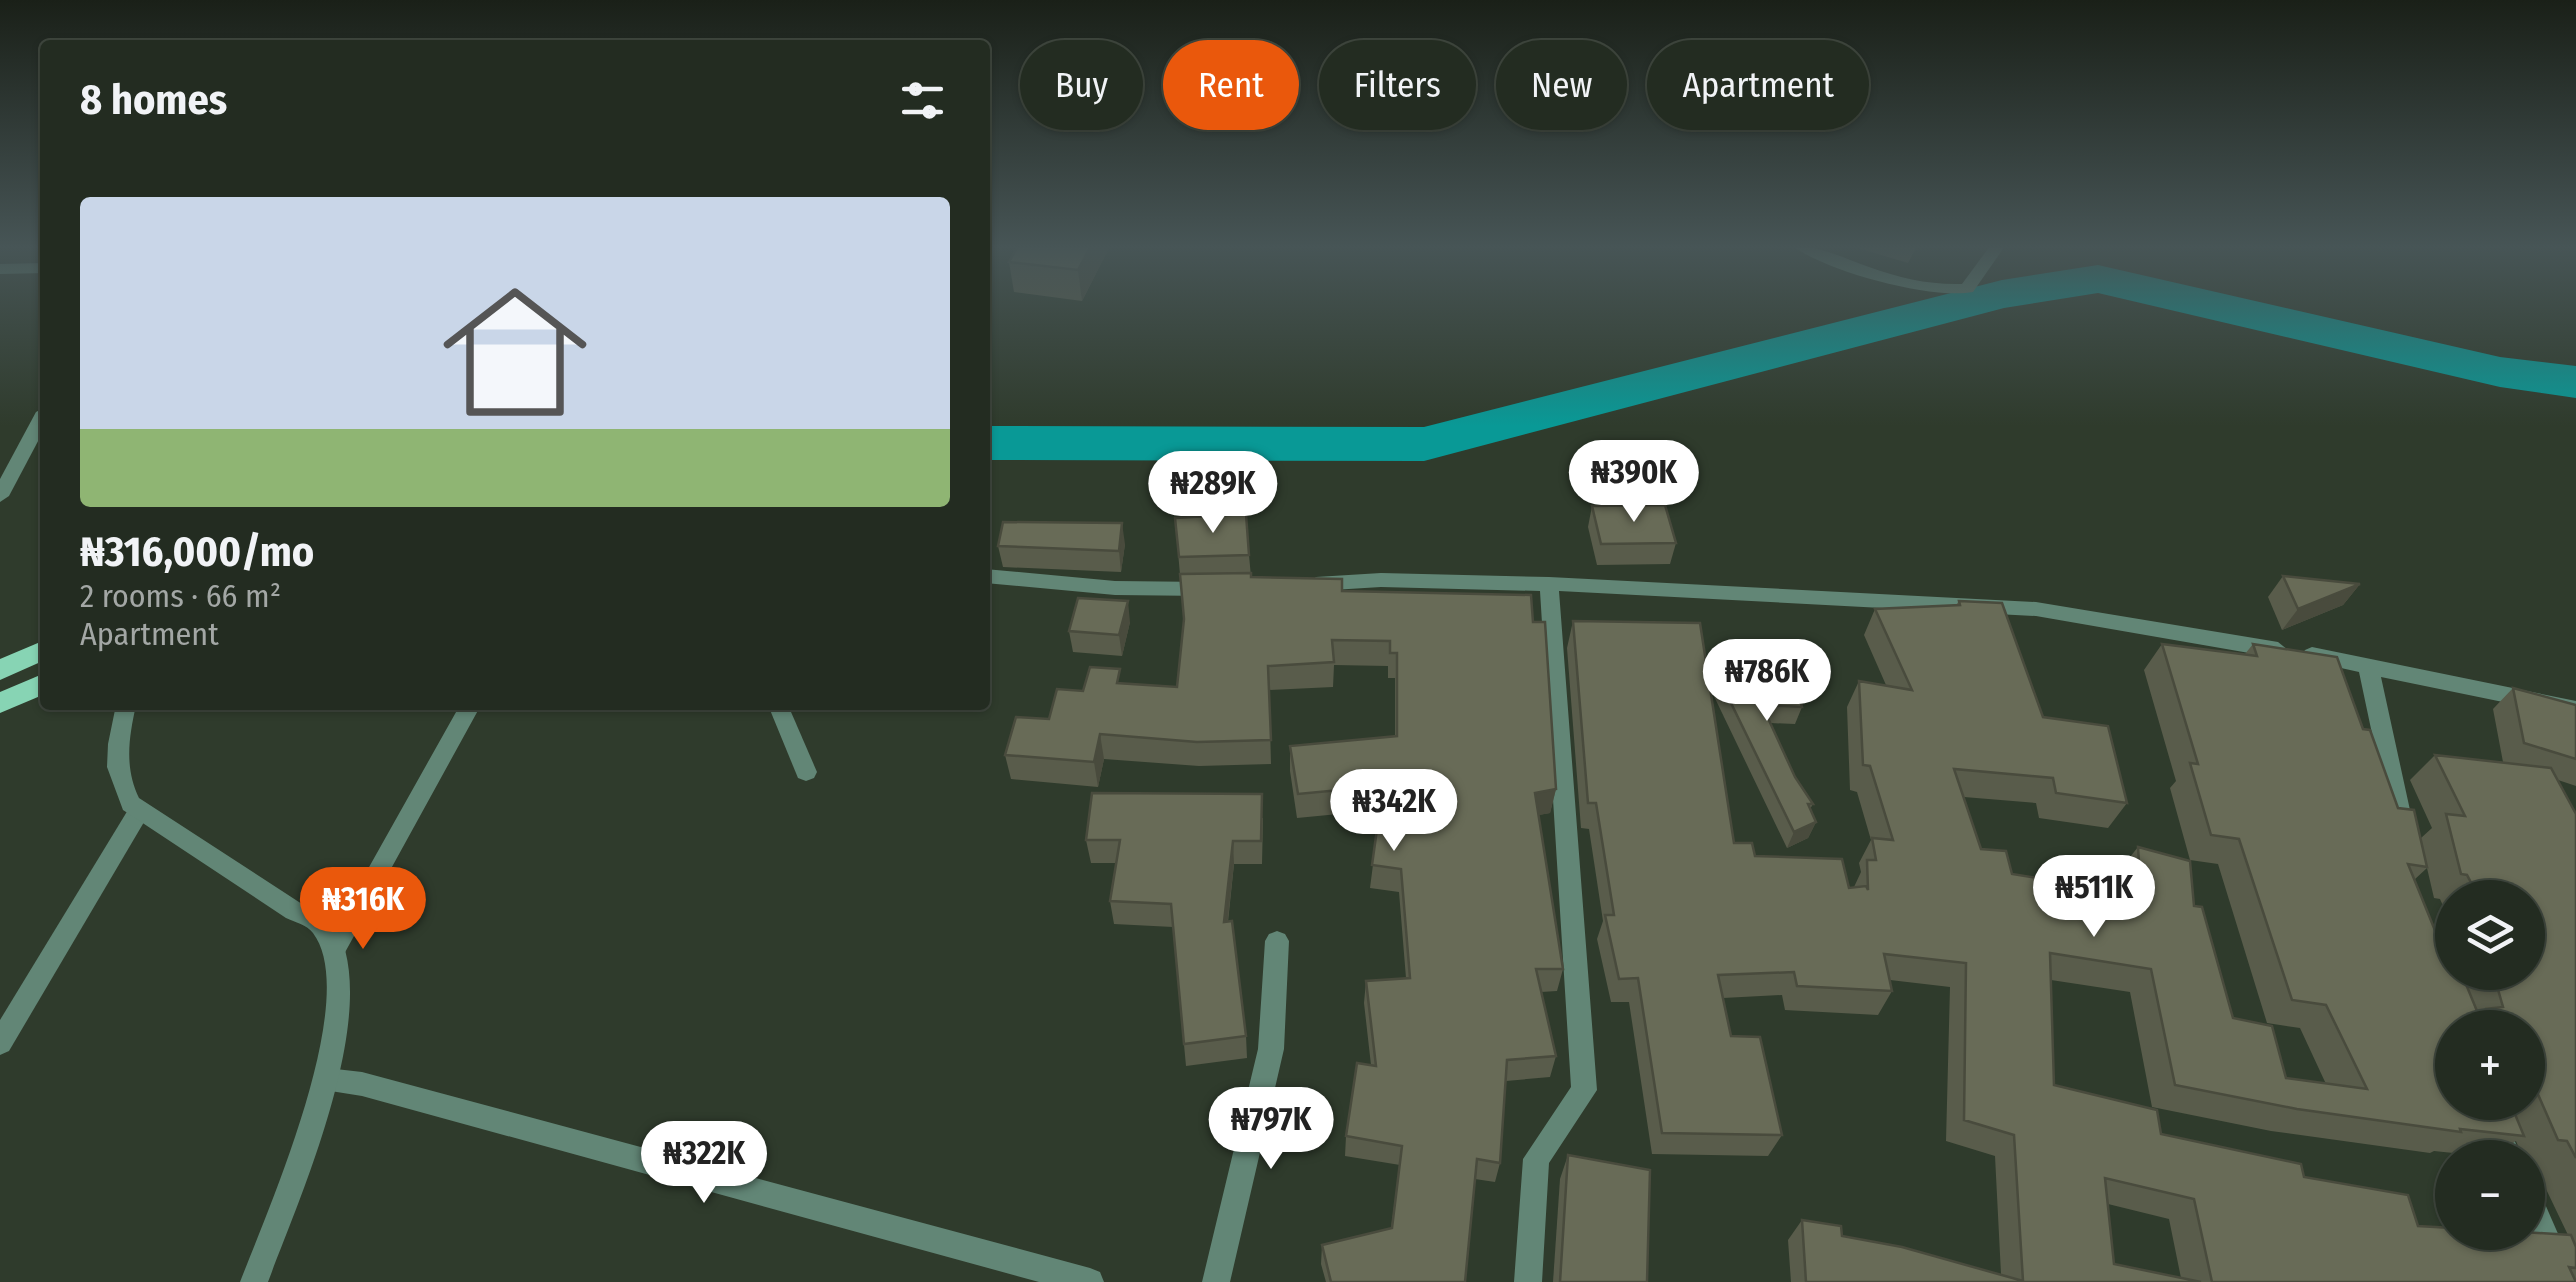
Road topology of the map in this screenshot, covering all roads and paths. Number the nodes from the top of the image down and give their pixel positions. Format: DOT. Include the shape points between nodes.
graph roads {
  1 [pos="40,421"];
  2 [pos="0,496"];
  3 [pos="990,576"];
  4 [pos="1549,584"];
  5 [pos="1291,585"];
  6 [pos="1236,588"];
  7 [pos="40,651"];
  8 [pos="2368,665"];
  9 [pos="0,670"];
  10 [pos="40,685"];
  11 [pos="0,703"];
  12 [pos="2576,709"];
  13 [pos="125,710"];
  14 [pos="468,710"];
  15 [pos="780,710"];
  16 [pos="806,772"];
  17 [pos="140,812"];
  18 [pos="2408,852"];
  19 [pos="1277,941"];
  20 [pos="335,949"];
  21 [pos="0,1042"];
  22 [pos="327,1080"];
  23 [pos="2545,1237"];
  24 [pos="254,1282"];
  25 [pos="1090,1282"];
  26 [pos="1216,1282"];
  27 [pos="1528,1282"];
  28 [pos="2565,1282"];
  1 -- 2 [label="street"];
  3 -- 6 [label="street" via="1115,588"];
  4 -- 5 [label="street"];
  4 -- 8 [label="street" via="2036,610"];
  4 -- 27 [label="street" via="1584,1090 1536,1159"];
  7 -- 9 [label="main road"];
  8 -- 12 [label="street"];
  8 -- 18 [label="street"];
  10 -- 11 [label="main road"];
  13 -- 17 [label="street" via="116,769"];
  14 -- 20 [label="street"];
  15 -- 16 [label="street"];
  17 -- 20 [label="street" via="320,922"];
  17 -- 21 [label="street"];
  19 -- 26 [label="street" via="1271,1049"];
  20 -- 22 [label="street" via="341,977"];
  22 -- 24 [label="street"];
  22 -- 25 [label="street" via="362,1084"];
  23 -- 28 [label="street"];
}
